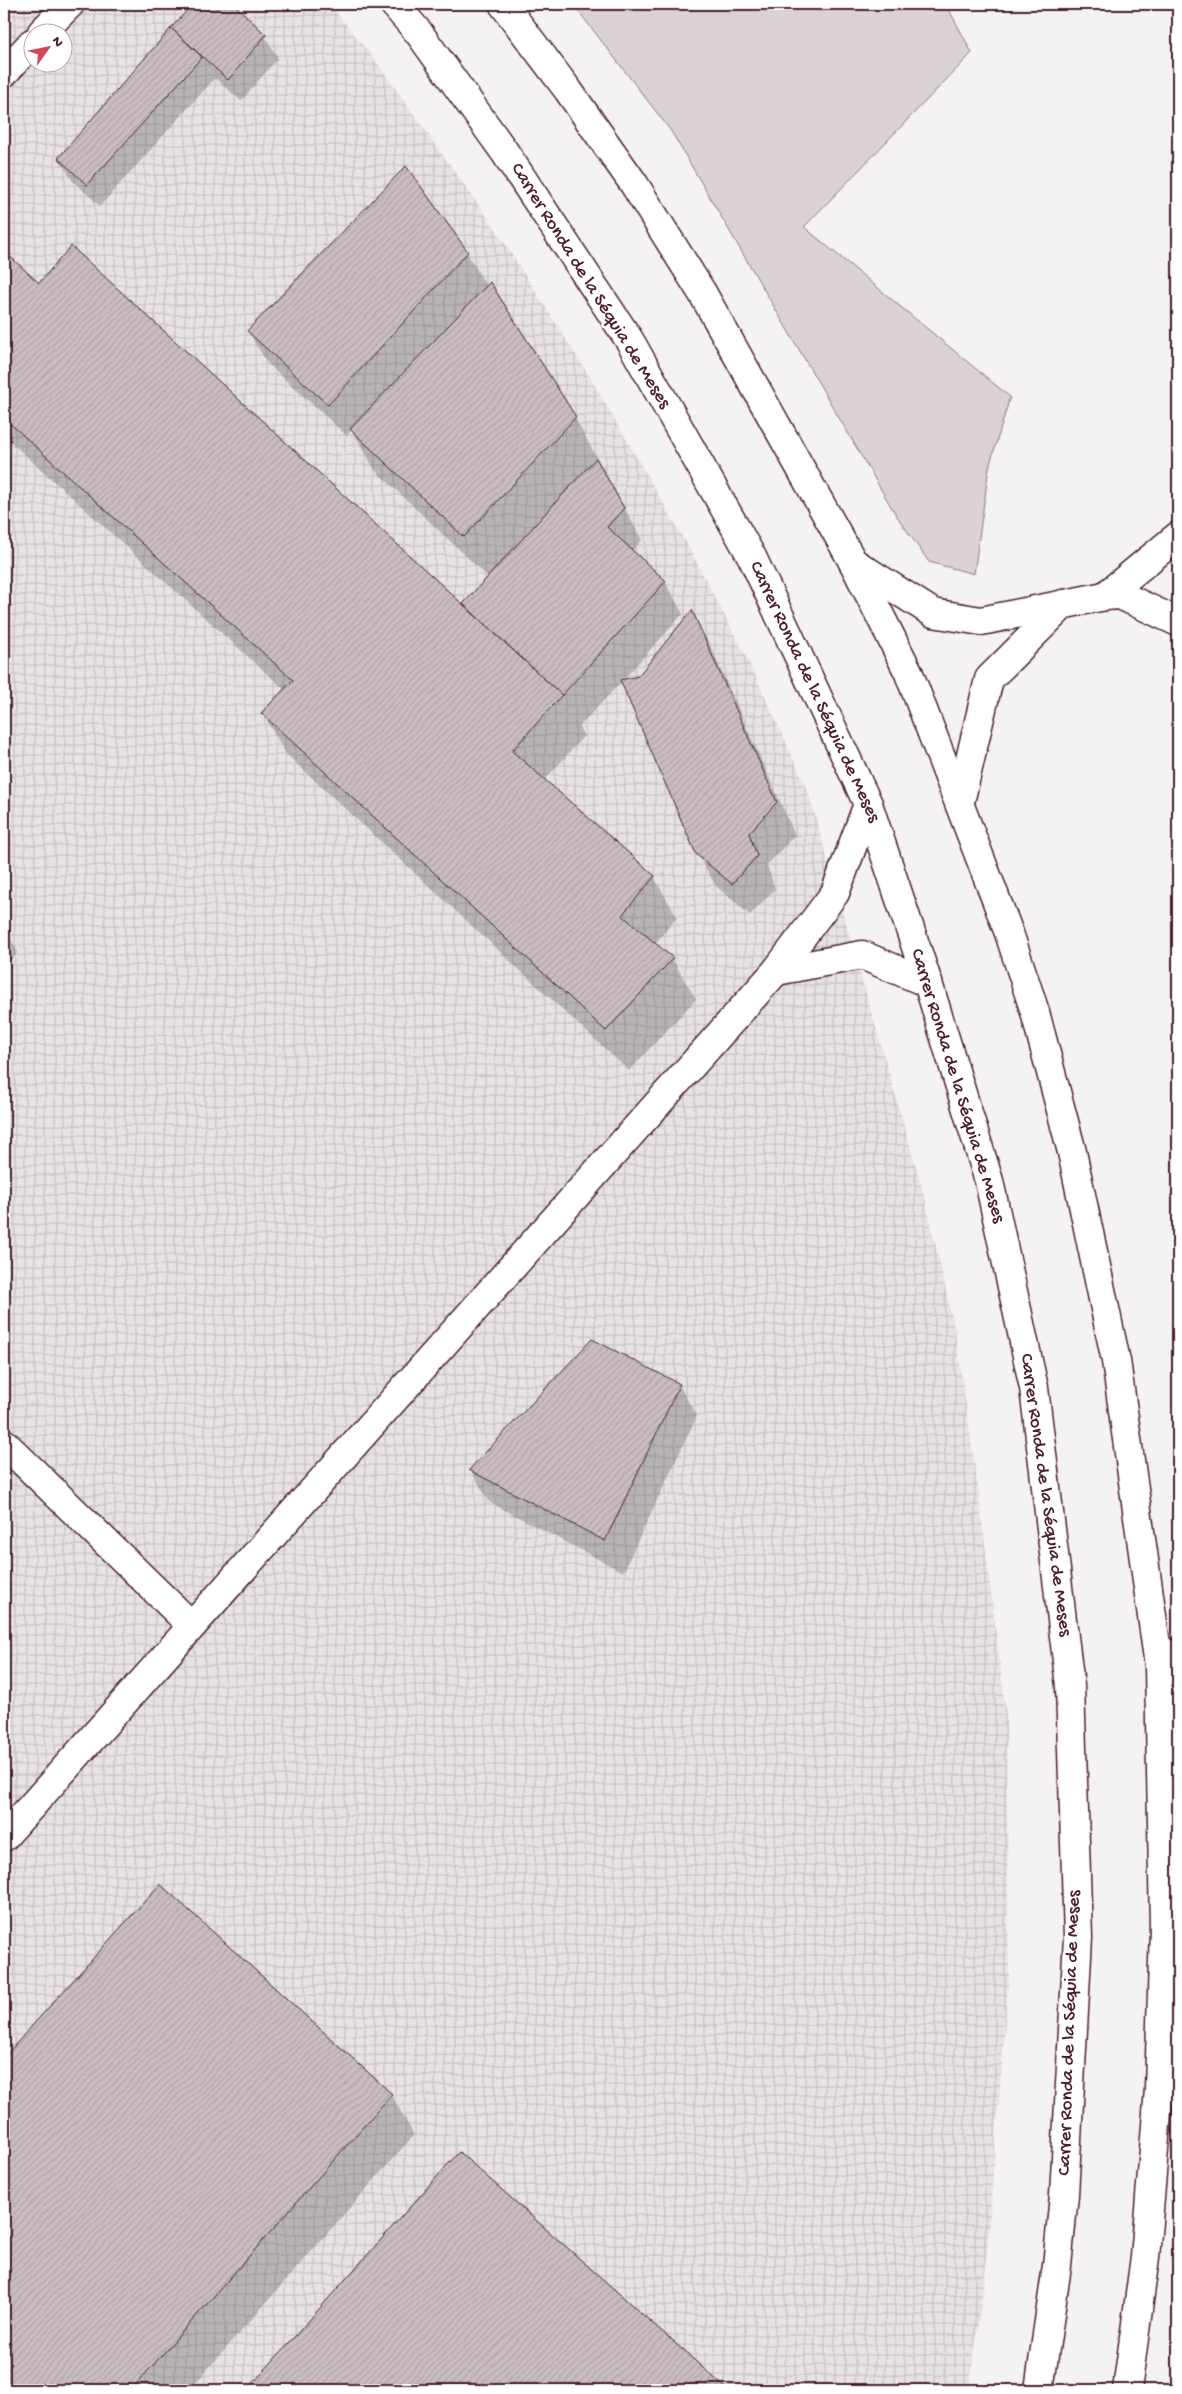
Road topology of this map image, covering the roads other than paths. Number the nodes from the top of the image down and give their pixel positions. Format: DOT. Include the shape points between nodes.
graph roads {
  1 [pos="70,4"];
  2 [pos="394,4"];
  3 [pos="503,4"];
  4 [pos="52,22"];
  5 [pos="22,54"];
  6 [pos="4,73"];
  7 [pos="1178,536"];
  8 [pos="853,562"];
  9 [pos="1105,596"];
  10 [pos="1064,604"];
  11 [pos="1178,622"];
  12 [pos="960,802"];
  13 [pos="868,804"];
  14 [pos="776,971"];
  15 [pos="928,982"];
  16 [pos="4,1443"];
  17 [pos="192,1626"];
  18 [pos="1167,1650"];
  19 [pos="4,1836"];
  20 [pos="1039,2390"];
  21 [pos="1127,2390"];
  1 -- 4 [label="main road"];
  2 -- 13 [label="main road, Carrer Ronda de la Séquia de Meses" via="419,33 504,151 630,342 752,557"];
  3 -- 8 [label="main road" via="634,184 703,294"];
  5 -- 6 [label="main road"];
  7 -- 9 [label="main road"];
  8 -- 10 [label="main road" via="933,613 981,621"];
  8 -- 12 [label="main road" via="908,671"];
  9 -- 10 [label="main road"];
  9 -- 11 [label="main road" via="1120,595"];
  10 -- 12 [label="main road" via="989,679"];
  12 -- 18 [label="main road" via="1010,933 1035,1012 1072,1152 1116,1361"];
  13 -- 14 [label="main road" via="835,893"];
  13 -- 15 [label="main road, Carrer Ronda de la Séquia de Meses"];
  14 -- 15 [label="main road" via="862,955"];
  14 -- 17 [label="main road"];
  15 -- 20 [label="main road, Carrer Ronda de la Séquia de Meses" via="989,1181 1034,1388 1070,1686 1077,1946 1064,2195"];
  16 -- 17 [label="main road"];
  17 -- 19 [label="main road"];
  18 -- 21 [label="main road" via="1159,1666 1164,1928 1159,2089 1145,2258"];
}
